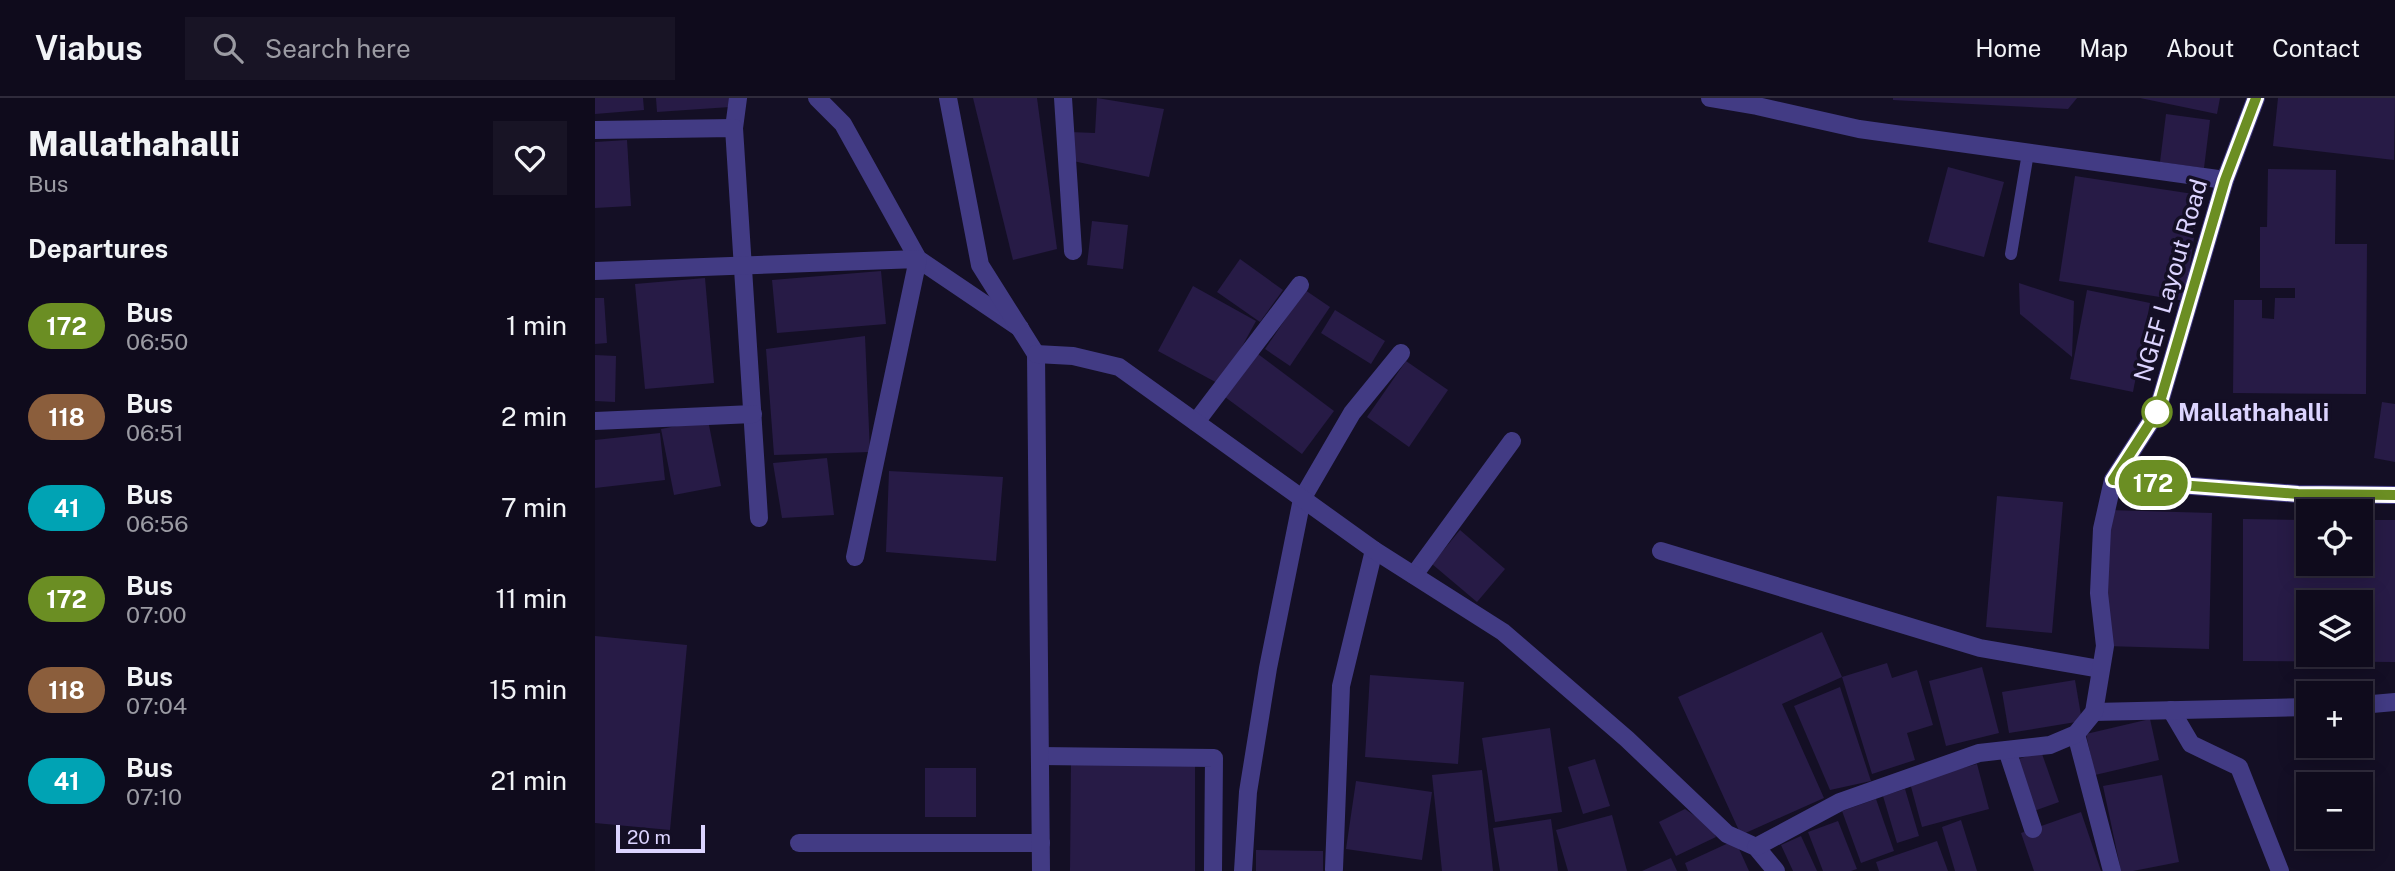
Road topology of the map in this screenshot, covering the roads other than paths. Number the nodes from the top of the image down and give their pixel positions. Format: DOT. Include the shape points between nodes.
graph roads {
  1 [pos="738,98"];
  2 [pos="817,98"];
  3 [pos="948,98"];
  4 [pos="1063,98"];
  5 [pos="1710,98"];
  6 [pos="2256,98"];
  7 [pos="1757,102"];
  8 [pos="734,128"];
  9 [pos="595,130"];
  10 [pos="2028,153"];
  11 [pos="2225,180"];
  12 [pos="1073,251"];
  13 [pos="2011,254"];
  14 [pos="918,259"];
  15 [pos="743,264"];
  16 [pos="595,271"];
  17 [pos="1300,285"];
  18 [pos="1020,328"];
  19 [pos="1401,353"];
  20 [pos="1035,354"];
  21 [pos="753,414"];
  22 [pos="595,421"];
  23 [pos="1196,422"];
  24 [pos="1513,441"];
  25 [pos="2113,480"];
  26 [pos="2395,495"];
  27 [pos="1302,499"];
  28 [pos="759,518"];
  29 [pos="1374,550"];
  30 [pos="1661,551"];
  31 [pos="856,557"];
  32 [pos="1414,575"];
  33 [pos="2100,669"];
  34 [pos="2395,702"];
  35 [pos="2373,704"];
  36 [pos="2296,707"];
  37 [pos="2171,710"];
  38 [pos="2094,712"];
  39 [pos="2076,734"];
  40 [pos="2007,750"];
  41 [pos="1040,756"];
  42 [pos="2033,829"];
  43 [pos="799,843"];
  44 [pos="1041,843"];
  45 [pos="1756,846"];
  46 [pos="1333,870"];
  47 [pos="1041,871"];
  48 [pos="1213,871"];
  49 [pos="1243,871"];
  50 [pos="1776,871"];
  51 [pos="2112,871"];
  52 [pos="2280,871"];
  1 -- 8 [label="street"];
  2 -- 14 [label="street" via="843,124"];
  3 -- 18 [label="street" via="980,265"];
  4 -- 12 [label="street"];
  5 -- 7 [label="street"];
  6 -- 11 [label="street, NGEF Layout Road"];
  7 -- 10 [label="street" via="1859,129"];
  8 -- 9 [label="street"];
  8 -- 15 [label="street"];
  10 -- 11 [label="street"];
  10 -- 13 [label="lane"];
  11 -- 25 [label="street, NGEF Layout Road" via="2157,412"];
  14 -- 15 [label="street"];
  14 -- 18 [label="street"];
  14 -- 31 [label="street"];
  15 -- 16 [label="street"];
  15 -- 21 [label="street"];
  17 -- 23 [label="street"];
  18 -- 20 [label="street"];
  19 -- 27 [label="street" via="1352,413"];
  20 -- 23 [label="street" via="1073,356 1119,367"];
  20 -- 41 [label="street"];
  21 -- 22 [label="street"];
  21 -- 28 [label="street"];
  23 -- 27 [label="street"];
  24 -- 32 [label="street"];
  25 -- 26 [label="street" via="2298,494"];
  25 -- 33 [label="street" via="2102,530 2099,593 2105,646"];
  27 -- 29 [label="street"];
  27 -- 49 [label="street" via="1248,792"];
  29 -- 32 [label="street"];
  29 -- 46 [label="street" via="1341,686"];
  30 -- 33 [label="street" via="1980,648"];
  32 -- 45 [label="street" via="1503,632 1627,739 1727,834"];
  33 -- 38 [label="street"];
  34 -- 35 [label="street"];
  36 -- 37 [label="street"];
  37 -- 38 [label="street"];
  37 -- 52 [label="street" via="2191,744 2239,767"];
  38 -- 39 [label="street"];
  39 -- 40 [label="street" via="2050,745"];
  39 -- 51 [label="street"];
  40 -- 42 [label="street"];
  40 -- 45 [label="street" via="1979,753 1840,802"];
  41 -- 44 [label="street"];
  41 -- 48 [label="street" via="1214,758"];
  43 -- 44 [label="street"];
  44 -- 47 [label="street"];
  45 -- 50 [label="street"];
}
